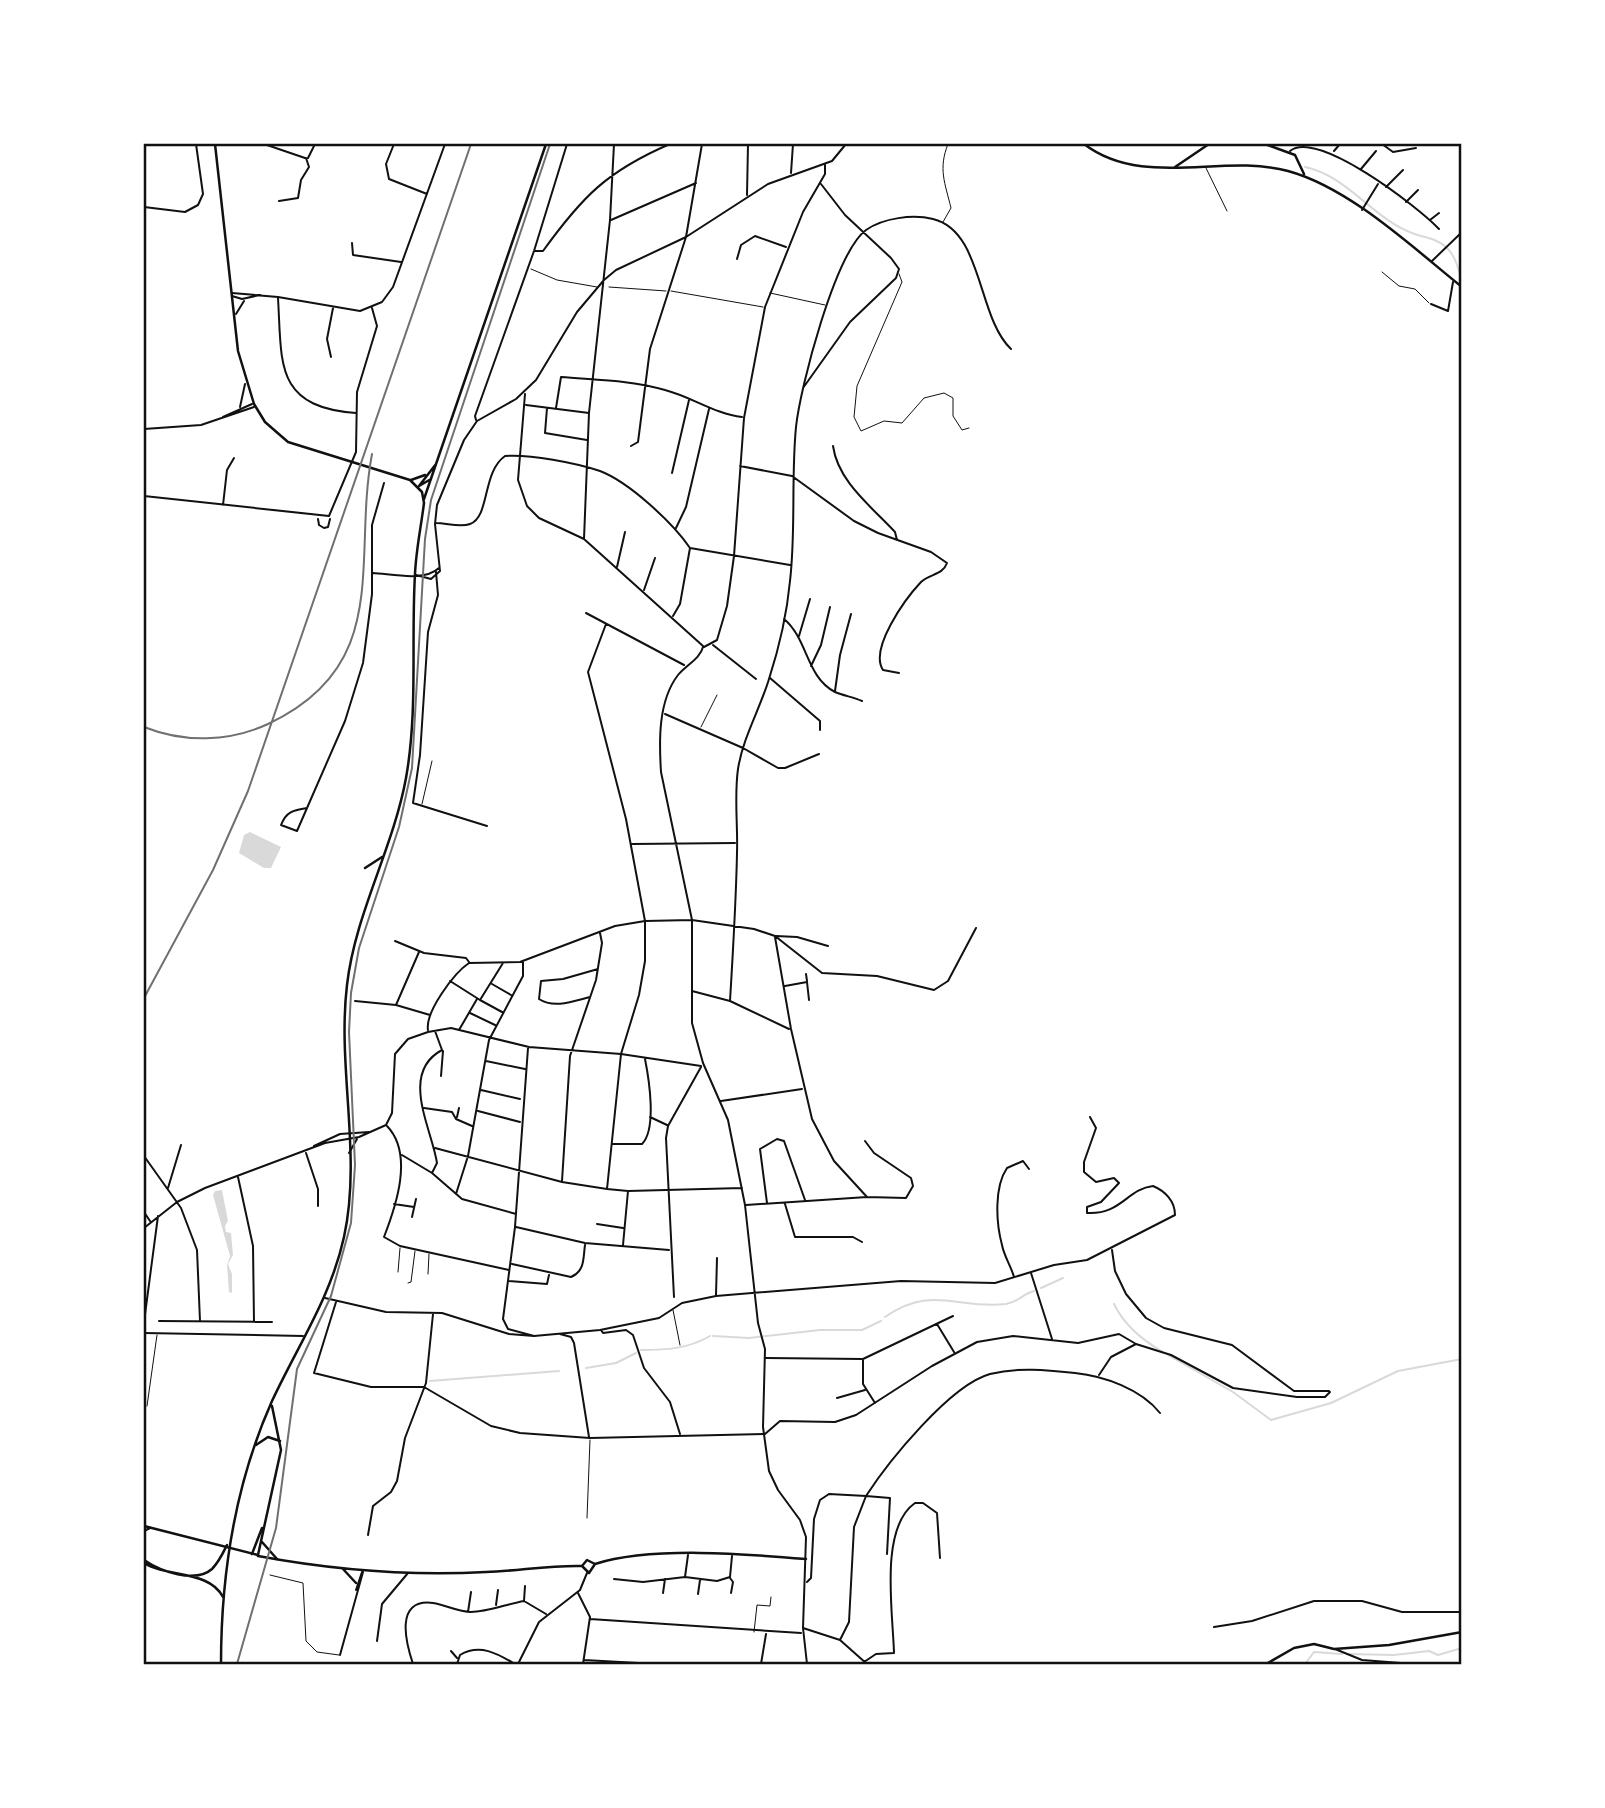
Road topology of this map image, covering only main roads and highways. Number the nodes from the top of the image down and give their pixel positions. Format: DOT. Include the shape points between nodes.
graph roads {
  1 [pos="215,144"];
  2 [pos="546,144"];
  3 [pos="1084,144"];
  4 [pos="1209,144"];
  5 [pos="1265,144"];
  6 [pos="1190,157"];
  7 [pos="1175,167"];
  8 [pos="1299,167"];
  9 [pos="1194,168"];
  10 [pos="1293,173"];
  11 [pos="1306,176"];
  12 [pos="1461,287"];
  13 [pos="437,463"];
  14 [pos="428,474"];
  15 [pos="431,478"];
  16 [pos="410,480"];
  17 [pos="419,486"];
  18 [pos="424,499"];
  19 [pos="385,854"];
  20 [pos="365,868"];
  21 [pos="272,1403"];
  22 [pos="281,1443"];
  23 [pos="256,1445"];
  24 [pos="264,1525"];
  25 [pos="144,1526"];
  26 [pos="150,1528"];
  27 [pos="144,1531"];
  28 [pos="229,1542"];
  29 [pos="262,1542"];
  30 [pos="252,1555"];
  31 [pos="258,1555"];
  32 [pos="277,1559"];
  33 [pos="806,1559"];
  34 [pos="144,1562"];
  35 [pos="595,1564"];
  36 [pos="582,1566"];
  37 [pos="343,1569"];
  38 [pos="356,1583"];
  39 [pos="223,1597"];
  40 [pos="1461,1632"];
  41 [pos="221,1664"];
  42 [pos="1266,1664"];
  1 -- 16 [label="main road" via="233,318 245,384 254,405 288,442"];
  2 -- 13 [label="main road"];
  3 -- 7 [label="main road" via="1125,164"];
  4 -- 6 [label="main road"];
  5 -- 8 [label="main road" via="1296,157"];
  6 -- 7 [label="main road"];
  6 -- 9 [label="main road"];
  7 -- 9 [label="main road"];
  8 -- 10 [label="main road"];
  8 -- 11 [label="main road"];
  9 -- 10 [label="main road" via="1256,166"];
  10 -- 11 [label="main road"];
  11 -- 12 [label="main road" via="1362,210"];
  13 -- 14 [label="main road"];
  13 -- 15 [label="main road"];
  14 -- 16 [label="main road"];
  14 -- 17 [label="main road"];
  15 -- 17 [label="main road"];
  15 -- 18 [label="main road"];
  16 -- 17 [label="main road"];
  17 -- 18 [label="main road"];
  18 -- 19 [label="main road" via="415,575 409,756"];
  19 -- 20 [label="main road"];
  19 -- 21 [label="main road" via="355,944 347,984 347,1221 324,1298"];
  21 -- 22 [label="main road"];
  21 -- 23 [label="main road"];
  22 -- 23 [label="main road" via="271,1436"];
  22 -- 24 [label="main road"];
  23 -- 28 [label="main road"];
  24 -- 29 [label="main road"];
  24 -- 30 [label="main road"];
  25 -- 26 [label="main road"];
  26 -- 27 [label="main road"];
  26 -- 30 [label="main road"];
  28 -- 34 [label="main road" via="214,1567 200,1575"];
  28 -- 39 [label="main road"];
  29 -- 31 [label="main road"];
  29 -- 32 [label="main road"];
  30 -- 31 [label="main road"];
  31 -- 32 [label="main road"];
  32 -- 37 [label="main road"];
  33 -- 35 [label="main road" via="688,1555"];
  34 -- 39 [label="main road" via="167,1574 213,1583"];
  35 -- 36 [label="main road" via="587,1560"];
  35 -- 36 [label="main road" via="587,1573"];
  36 -- 37 [label="main road" via="487,1573"];
  37 -- 38 [label="main road"];
  39 -- 41 [label="main road"];
  40 -- 42 [label="main road" via="1388,1645 1334,1649 1314,1644 1294,1648"];
}
